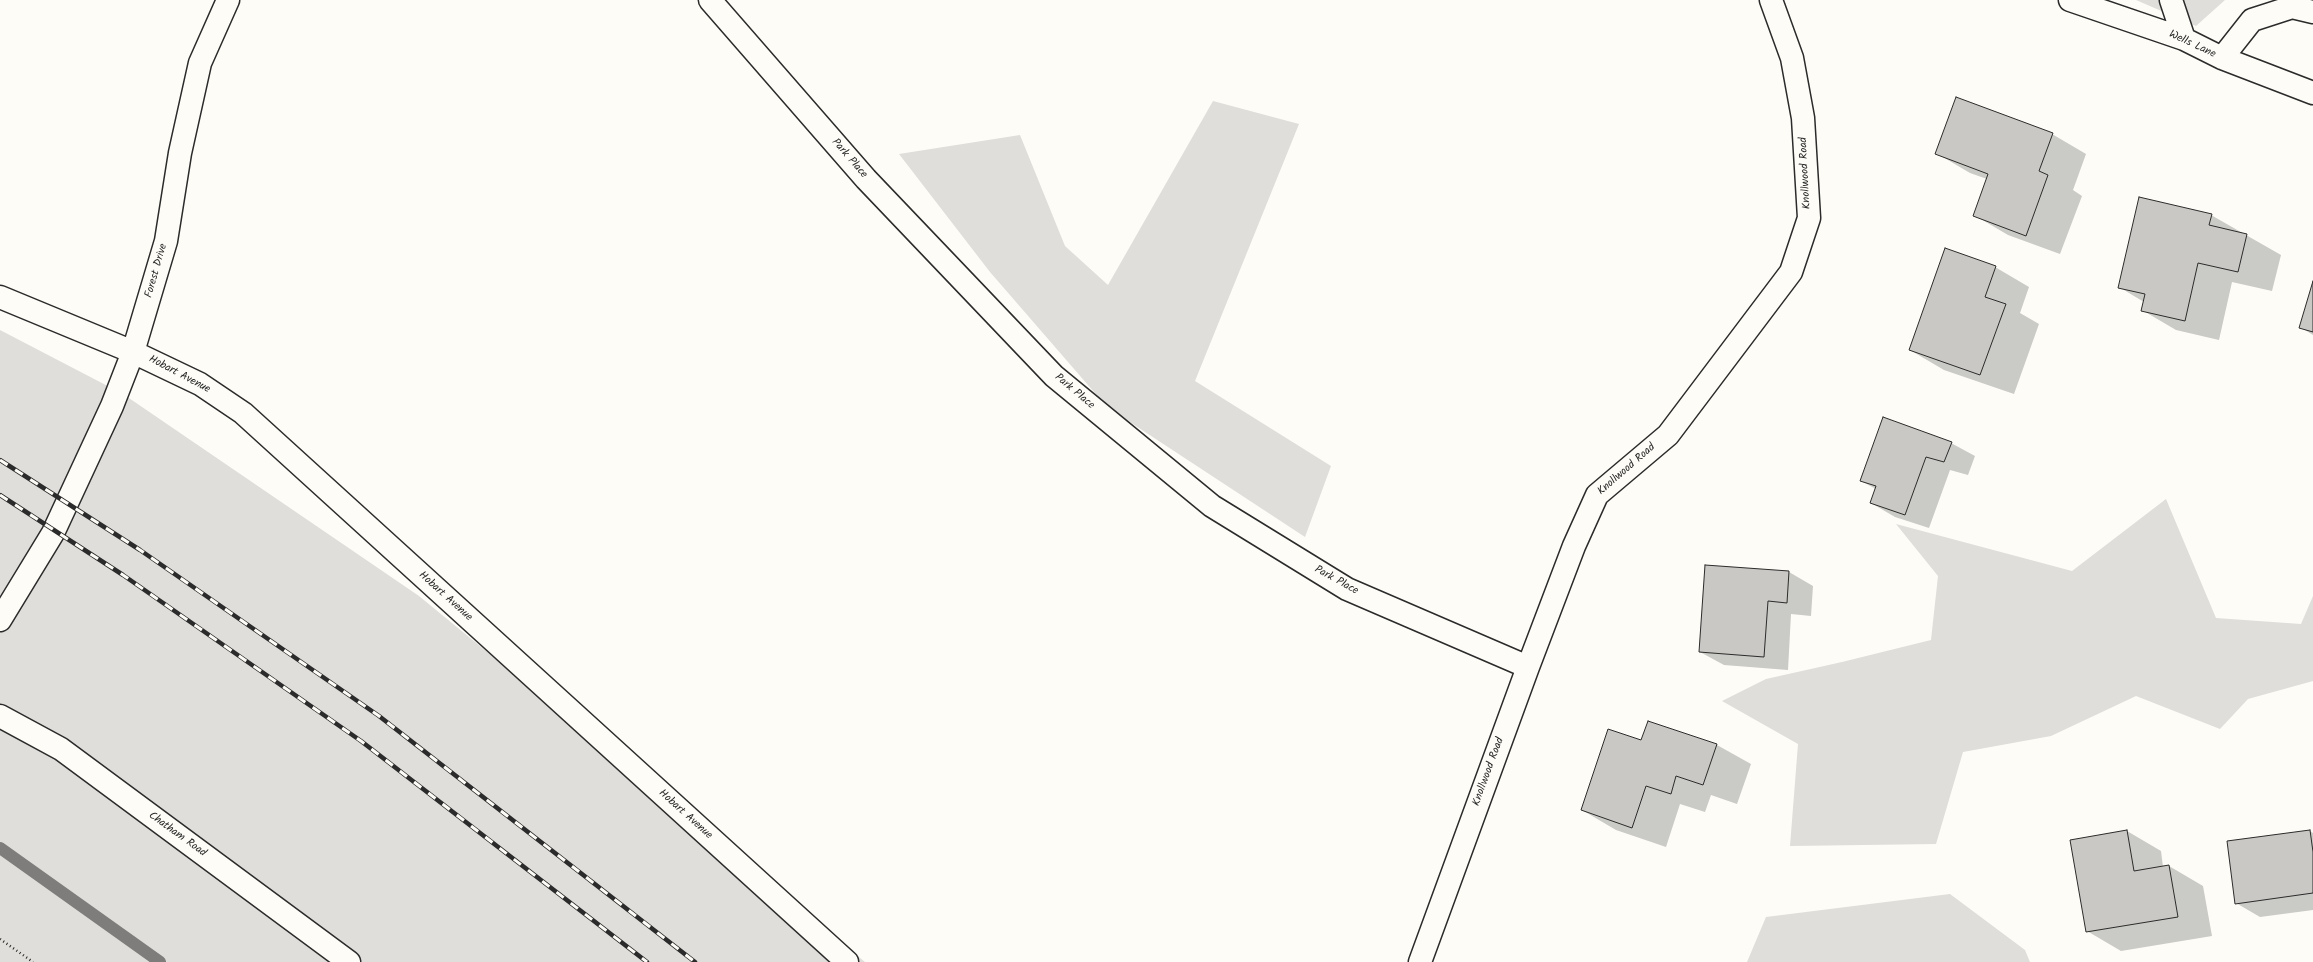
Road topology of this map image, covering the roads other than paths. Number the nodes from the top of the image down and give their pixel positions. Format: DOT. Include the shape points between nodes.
graph roads {
  1 [pos="228,0"];
  2 [pos="710,0"];
  3 [pos="1771,0"];
  4 [pos="2070,0"];
  5 [pos="2171,0"];
  6 [pos="2313,12"];
  7 [pos="2184,39"];
  8 [pos="2222,58"];
  9 [pos="2313,93"];
  10 [pos="0,296"];
  11 [pos="133,352"];
  12 [pos="0,620"];
  13 [pos="1528,667"];
  14 [pos="0,716"];
  15 [pos="349,962"];
  16 [pos="848,962"];
  17 [pos="1420,962"];
  1 -- 11 [label="street, Forest Drive" via="200,63 180,153 166,241"];
  2 -- 13 [label="street, Park Place" via="866,179 1054,376 1212,506 1347,588"];
  3 -- 13 [label="street, Knollwood Road" via="1792,58 1803,118 1809,218 1791,272 1668,435 1597,495 1574,546"];
  4 -- 7 [label="street, Wells Lane"];
  5 -- 7 [label="street"];
  6 -- 8 [label="street" via="2292,7 2252,20"];
  7 -- 8 [label="street, Wells Lane"];
  8 -- 9 [label="street, Wells Lane"];
  10 -- 11 [label="street, Hobart Avenue"];
  11 -- 12 [label="street, Forest Drive" via="112,406 54,533"];
  11 -- 16 [label="street, Hobart Avenue" via="200,384 243,414"];
  13 -- 17 [label="street, Knollwood Road"];
  14 -- 15 [label="street, Chatham Road" via="61,749"];
}
